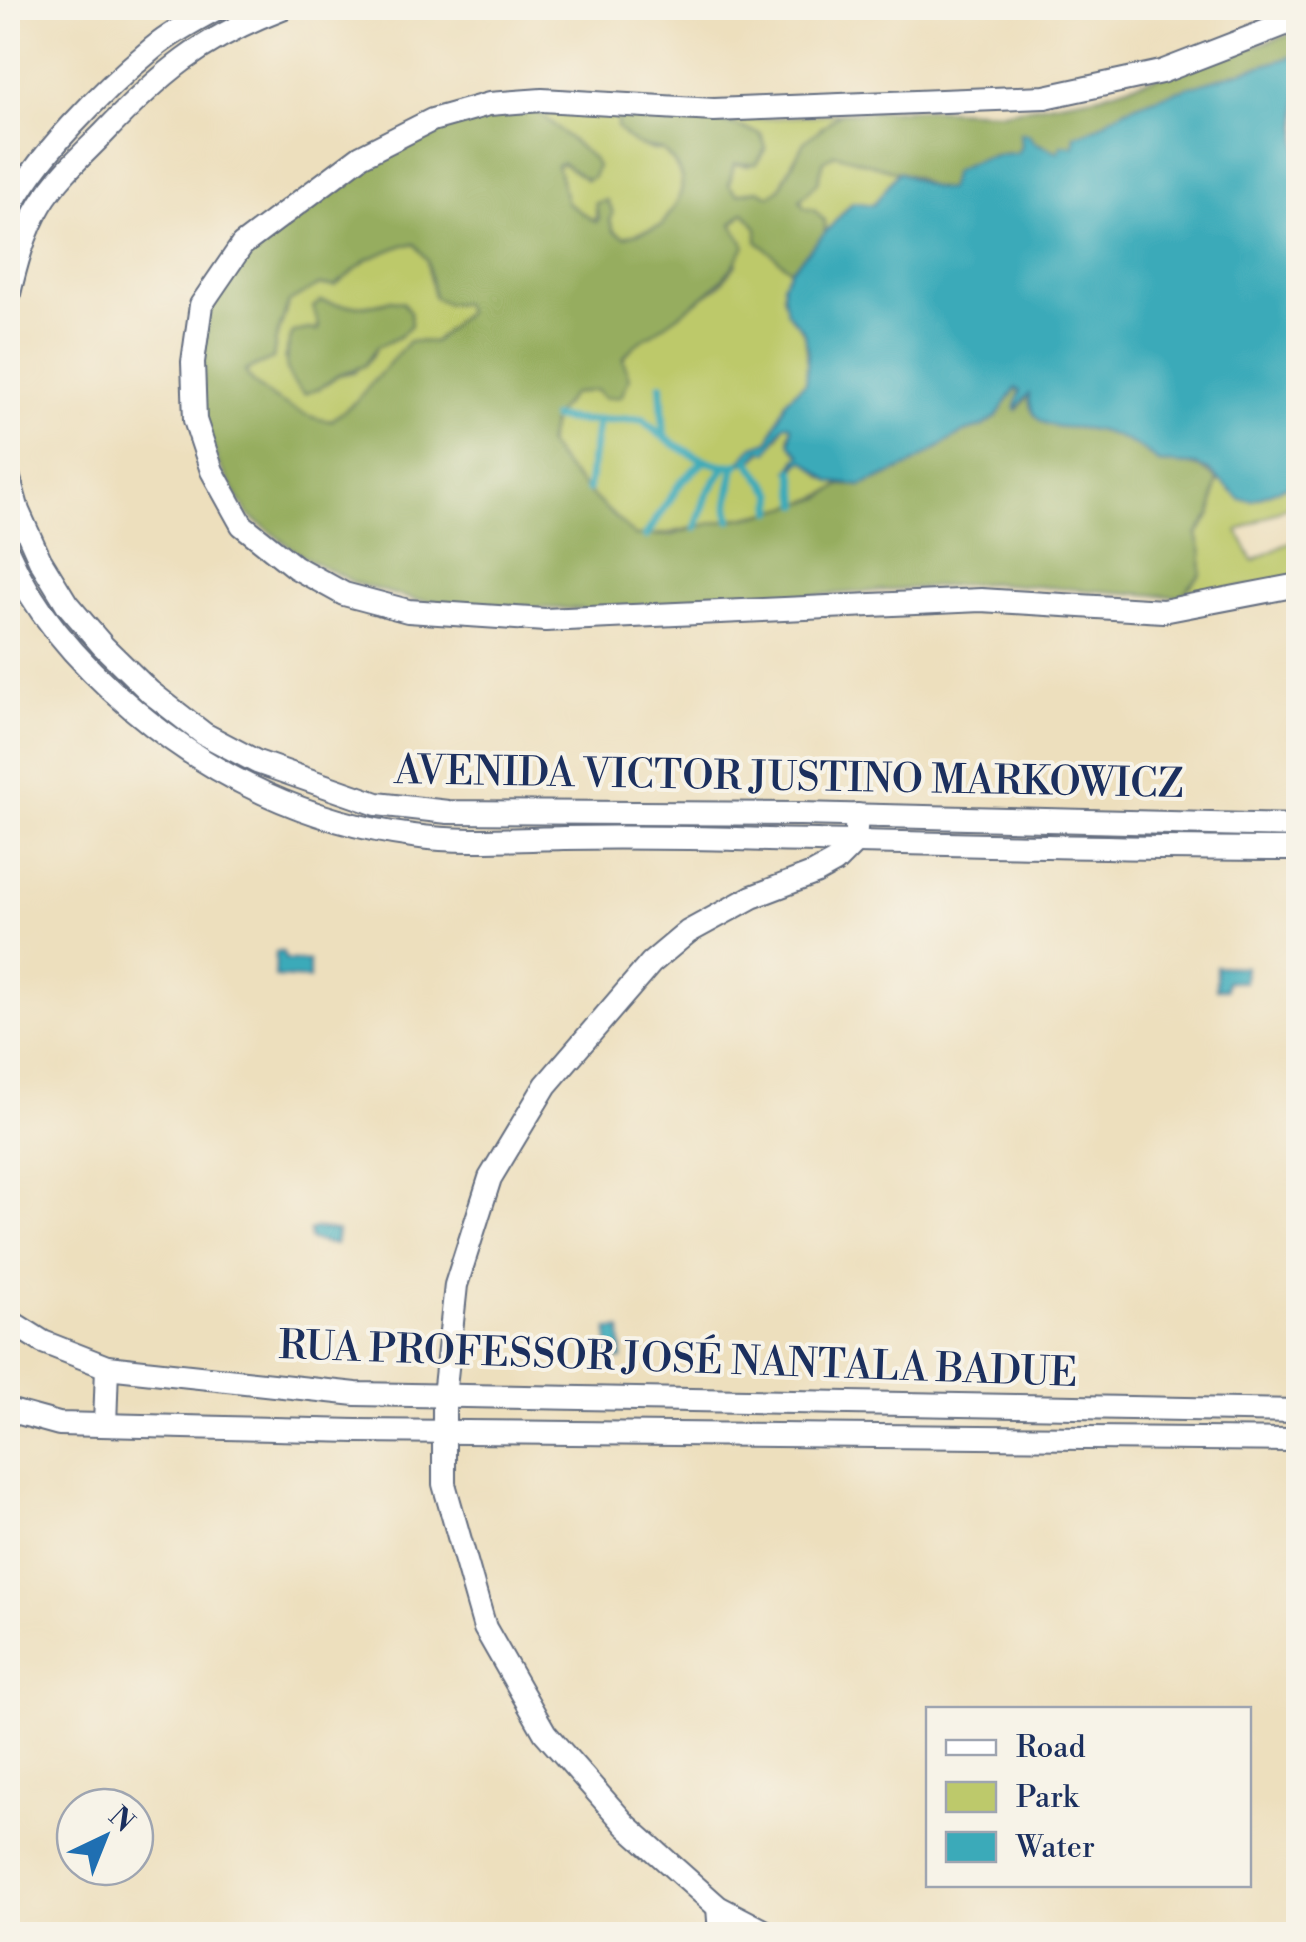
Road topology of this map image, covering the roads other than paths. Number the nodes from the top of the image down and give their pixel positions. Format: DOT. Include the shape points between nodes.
graph roads {
  1 [pos="218,8"];
  2 [pos="282,8"];
  3 [pos="1298,19"];
  4 [pos="8,214"];
  5 [pos="12,260"];
  6 [pos="8,298"];
  7 [pos="8,475"];
  8 [pos="8,552"];
  9 [pos="1298,586"];
  10 [pos="857,815"];
  11 [pos="1298,826"];
  12 [pos="855,842"];
  13 [pos="1298,849"];
  14 [pos="8,1320"];
  15 [pos="107,1368"];
  16 [pos="444,1396"];
  17 [pos="8,1410"];
  18 [pos="1298,1411"];
  19 [pos="105,1425"];
  20 [pos="444,1431"];
  21 [pos="1298,1440"];
  22 [pos="718,1907"];
  23 [pos="720,1934"];
  24 [pos="770,1934"];
  1 -- 4 [label="street" via="152,48 92,106 24,184"];
  2 -- 5 [label="street" via="185,55 141,94 42,202"];
  3 -- 9 [label="street" via="1161,72 1045,97 714,110 542,100 489,104 432,120 361,156 242,245 201,305 193,362 195,420 212,471 242,525 294,567 344,594 408,611 546,620 981,600 1163,611"];
  5 -- 6 [label="street"];
  7 -- 10 [label="street, AVENIDA VICTOR JUSTINO MARKOWICZ" via="40,560 102,646 204,734 257,762 377,804 448,812"];
  8 -- 12 [label="street, AVENIDA VICTOR JUSTINO MARKOWICZ" via="45,618 111,691 217,771 300,809 452,839"];
  10 -- 11 [label="street, AVENIDA VICTOR JUSTINO MARKOWICZ"];
  10 -- 12 [label="street"];
  12 -- 13 [label="street, AVENIDA VICTOR JUSTINO MARKOWICZ"];
  12 -- 16 [label="street" via="815,873 688,932 651,963 546,1085 490,1178 456,1286"];
  14 -- 15 [label="street, RUA PROFESSOR JOSÉ NANTALA BADUE"];
  15 -- 16 [label="street, RUA PROFESSOR JOSÉ NANTALA BADUE" via="356,1394"];
  15 -- 19 [label="street"];
  16 -- 18 [label="street, RUA PROFESSOR JOSÉ NANTALA BADUE"];
  16 -- 20 [label="street"];
  17 -- 19 [label="street, RUA PROFESSOR JOSÉ NANTALA BADUE" via="59,1424"];
  19 -- 20 [label="street, RUA PROFESSOR JOSÉ NANTALA BADUE"];
  20 -- 21 [label="street, RUA PROFESSOR JOSÉ NANTALA BADUE"];
  20 -- 22 [label="street" via="444,1484 484,1628 545,1733 626,1824"];
  22 -- 23 [label="street"];
  22 -- 24 [label="street"];
}
